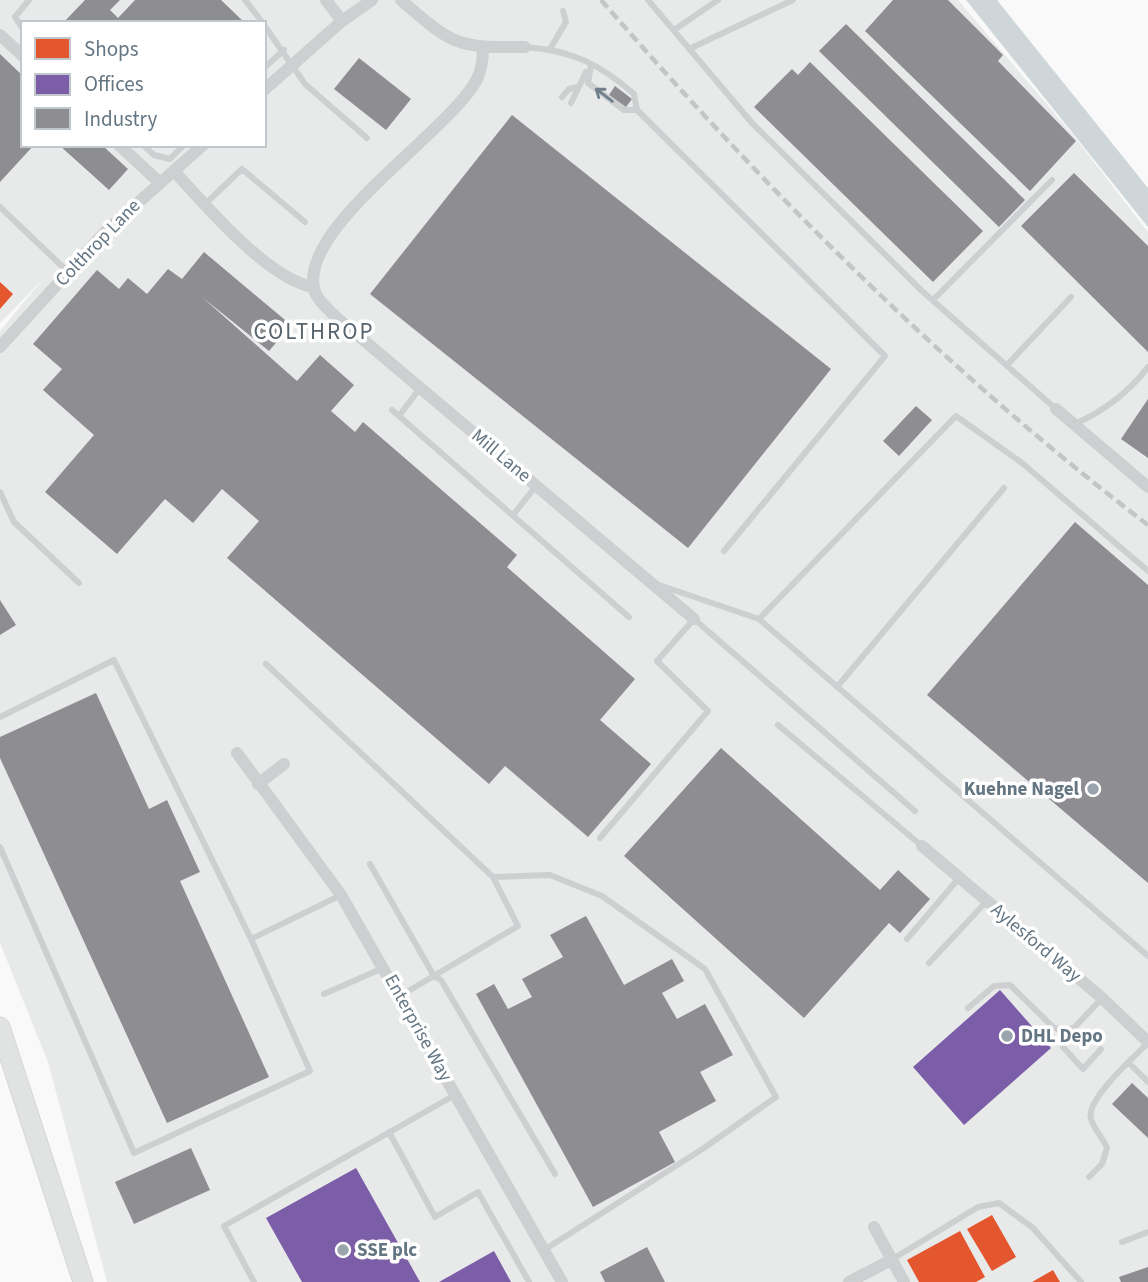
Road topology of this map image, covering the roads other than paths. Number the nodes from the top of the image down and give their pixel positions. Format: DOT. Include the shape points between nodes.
graph roads {
  1 [pos="29,0"];
  2 [pos="245,0"];
  3 [pos="326,0"];
  4 [pos="372,0"];
  5 [pos="401,0"];
  6 [pos="648,0"];
  7 [pos="718,0"];
  8 [pos="793,0"];
  9 [pos="563,11"];
  10 [pos="261,21"];
  11 [pos="342,21"];
  12 [pos="21,26"];
  13 [pos="266,28"];
  14 [pos="674,30"];
  15 [pos="0,36"];
  16 [pos="525,47"];
  17 [pos="483,48"];
  18 [pos="550,48"];
  19 [pos="689,49"];
  20 [pos="284,50"];
  21 [pos="21,52"];
  22 [pos="293,64"];
  23 [pos="591,65"];
  24 [pos="266,66"];
  25 [pos="577,87"];
  26 [pos="266,88"];
  27 [pos="562,97"];
  28 [pos="571,103"];
  29 [pos="637,110"];
  30 [pos="368,138"];
  31 [pos="121,147"];
  32 [pos="146,147"];
  33 [pos="182,147"];
  34 [pos="201,147"];
  35 [pos="174,171"];
  36 [pos="1052,180"];
  37 [pos="159,182"];
  38 [pos="205,204"];
  39 [pos="0,208"];
  40 [pos="305,222"];
  41 [pos="68,272"];
  42 [pos="313,287"];
  43 [pos="1071,297"];
  44 [pos="933,300"];
  45 [pos="0,348"];
  46 [pos="1007,365"];
  47 [pos="1148,367"];
  48 [pos="420,388"];
  49 [pos="1056,409"];
  50 [pos="392,410"];
  51 [pos="399,416"];
  52 [pos="1075,425"];
  53 [pos="536,486"];
  54 [pos="1148,487"];
  55 [pos="1004,488"];
  56 [pos="0,492"];
  57 [pos="513,514"];
  58 [pos="724,551"];
  59 [pos="1148,570"];
  60 [pos="648,581"];
  61 [pos="79,583"];
  62 [pos="629,617"];
  63 [pos="694,619"];
  64 [pos="759,619"];
  65 [pos="266,664"];
  66 [pos="837,687"];
  67 [pos="0,717"];
  68 [pos="778,725"];
  69 [pos="237,753"];
  70 [pos="284,764"];
  71 [pos="258,784"];
  72 [pos="915,811"];
  73 [pos="600,838"];
  74 [pos="922,846"];
  75 [pos="0,847"];
  76 [pos="370,864"];
  77 [pos="493,877"];
  78 [pos="959,878"];
  79 [pos="341,895"];
  80 [pos="986,902"];
  81 [pos="251,939"];
  82 [pos="906,939"];
  83 [pos="1148,956"];
  84 [pos="929,963"];
  85 [pos="385,967"];
  86 [pos="433,975"];
  87 [pos="324,994"];
  88 [pos="400,996"];
  89 [pos="1102,998"];
  90 [pos="968,1008"];
  91 [pos="0,1027"];
  92 [pos="1063,1032"];
  93 [pos="1148,1042"];
  94 [pos="1101,1049"];
  95 [pos="1129,1062"];
  96 [pos="1148,1082"];
  97 [pos="455,1095"];
  98 [pos="389,1132"];
  99 [pos="555,1174"];
  100 [pos="1088,1177"];
  101 [pos="874,1227"];
  102 [pos="1148,1232"];
  103 [pos="1122,1242"];
  104 [pos="544,1250"];
  105 [pos="891,1260"];
  106 [pos="83,1282"];
  107 [pos="254,1282"];
  108 [pos="529,1282"];
  109 [pos="562,1282"];
  110 [pos="849,1282"];
  111 [pos="904,1282"];
  112 [pos="1081,1282"];
  1 -- 12 [label="lane" via="15,17"];
  2 -- 10 [label="lane"];
  3 -- 11 [label="street"];
  4 -- 11 [label="street"];
  5 -- 17 [label="street" via="451,40"];
  6 -- 14 [label="lane"];
  7 -- 14 [label="lane"];
  8 -- 19 [label="lane"];
  9 -- 18 [label="lane" via="566,22"];
  11 -- 22 [label="street"];
  13 -- 20 [label="lane"];
  14 -- 19 [label="lane"];
  15 -- 21 [label="street"];
  16 -- 17 [label="street"];
  16 -- 18 [label="lane"];
  17 -- 42 [label="street" via="477,80 440,123 357,201 331,235 317,264"];
  18 -- 23 [label="lane"];
  19 -- 44 [label="lane" via="752,123"];
  20 -- 22 [label="lane"];
  20 -- 24 [label="lane"];
  22 -- 26 [label="street"];
  22 -- 30 [label="lane" via="305,84"];
  23 -- 25 [label="lane"];
  23 -- 29 [label="lane" via="604,68 634,94"];
  29 -- 23 [label="lane, one-way" via="624,110 588,83"];
  25 -- 27 [label="lane"];
  25 -- 28 [label="lane"];
  29 -- 58 [label="lane" via="886,356"];
  31 -- 37 [label="street"];
  32 -- 33 [label="lane" via="154,155 170,159"];
  34 -- 35 [label="street, Colthrop Lane"];
  35 -- 37 [label="street, Colthrop Lane"];
  35 -- 38 [label="street"];
  36 -- 44 [label="lane"];
  37 -- 41 [label="street, Colthrop Lane"];
  38 -- 40 [label="lane" via="242,169"];
  38 -- 42 [label="street" via="275,270 299,285"];
  39 -- 41 [label="lane"];
  41 -- 45 [label="street, Colthrop Lane"];
  42 -- 48 [label="street, Mill Lane" via="335,316"];
  43 -- 46 [label="lane"];
  44 -- 46 [label="lane"];
  46 -- 49 [label="lane"];
  47 -- 52 [label="lane" via="1098,414"];
  48 -- 51 [label="lane"];
  48 -- 53 [label="street, Mill Lane"];
  49 -- 52 [label="street"];
  50 -- 51 [label="lane"];
  51 -- 57 [label="lane"];
  52 -- 54 [label="street"];
  53 -- 57 [label="lane"];
  53 -- 60 [label="street, Mill Lane"];
  55 -- 66 [label="lane"];
  56 -- 61 [label="lane" via="15,522"];
  57 -- 62 [label="lane"];
  59 -- 64 [label="lane" via="1022,463 956,416"];
  60 -- 63 [label="street, Mill Lane"];
  60 -- 64 [label="lane"];
  63 -- 72 [label="lane"];
  63 -- 73 [label="lane" via="657,661 708,711"];
  64 -- 66 [label="lane"];
  65 -- 77 [label="lane"];
  66 -- 83 [label="lane"];
  67 -- 81 [label="lane" via="114,660"];
  68 -- 74 [label="lane"];
  69 -- 71 [label="street, Enterprise Way"];
  70 -- 71 [label="street"];
  71 -- 79 [label="street, Enterprise Way"];
  74 -- 78 [label="street, Aylesford Way"];
  75 -- 81 [label="lane" via="134,1153 310,1071"];
  76 -- 86 [label="lane"];
  77 -- 86 [label="lane" via="518,926"];
  77 -- 104 [label="lane" via="550,875 602,896 705,969 776,1097 704,1149"];
  78 -- 80 [label="street, Aylesford Way"];
  78 -- 82 [label="lane"];
  79 -- 81 [label="lane"];
  79 -- 85 [label="street, Enterprise Way"];
  80 -- 84 [label="lane"];
  80 -- 89 [label="street, Aylesford Way"];
  85 -- 87 [label="lane"];
  85 -- 88 [label="street, Enterprise Way"];
  86 -- 88 [label="lane"];
  86 -- 99 [label="lane" via="441,980"];
  88 -- 97 [label="street, Enterprise Way"];
  89 -- 92 [label="lane" via="1075,1027"];
  89 -- 93 [label="street, Aylesford Way"];
  90 -- 92 [label="lane" via="993,986 1010,985"];
  91 -- 106 [label="main road"];
  92 -- 94 [label="lane" via="1063,1047 1083,1069"];
  93 -- 95 [label="lane"];
  95 -- 96 [label="lane"];
  95 -- 100 [label="lane" via="1092,1107 1091,1120 1107,1147 1102,1164"];
  97 -- 98 [label="lane"];
  97 -- 104 [label="street, Enterprise Way"];
  98 -- 107 [label="lane" via="224,1226"];
  98 -- 108 [label="lane" via="435,1217 478,1192"];
  101 -- 105 [label="street"];
  102 -- 103 [label="lane"];
  104 -- 109 [label="street, Enterprise Way"];
  105 -- 110 [label="street"];
  105 -- 111 [label="street"];
  105 -- 112 [label="lane" via="993,1202 1032,1228"];
}
